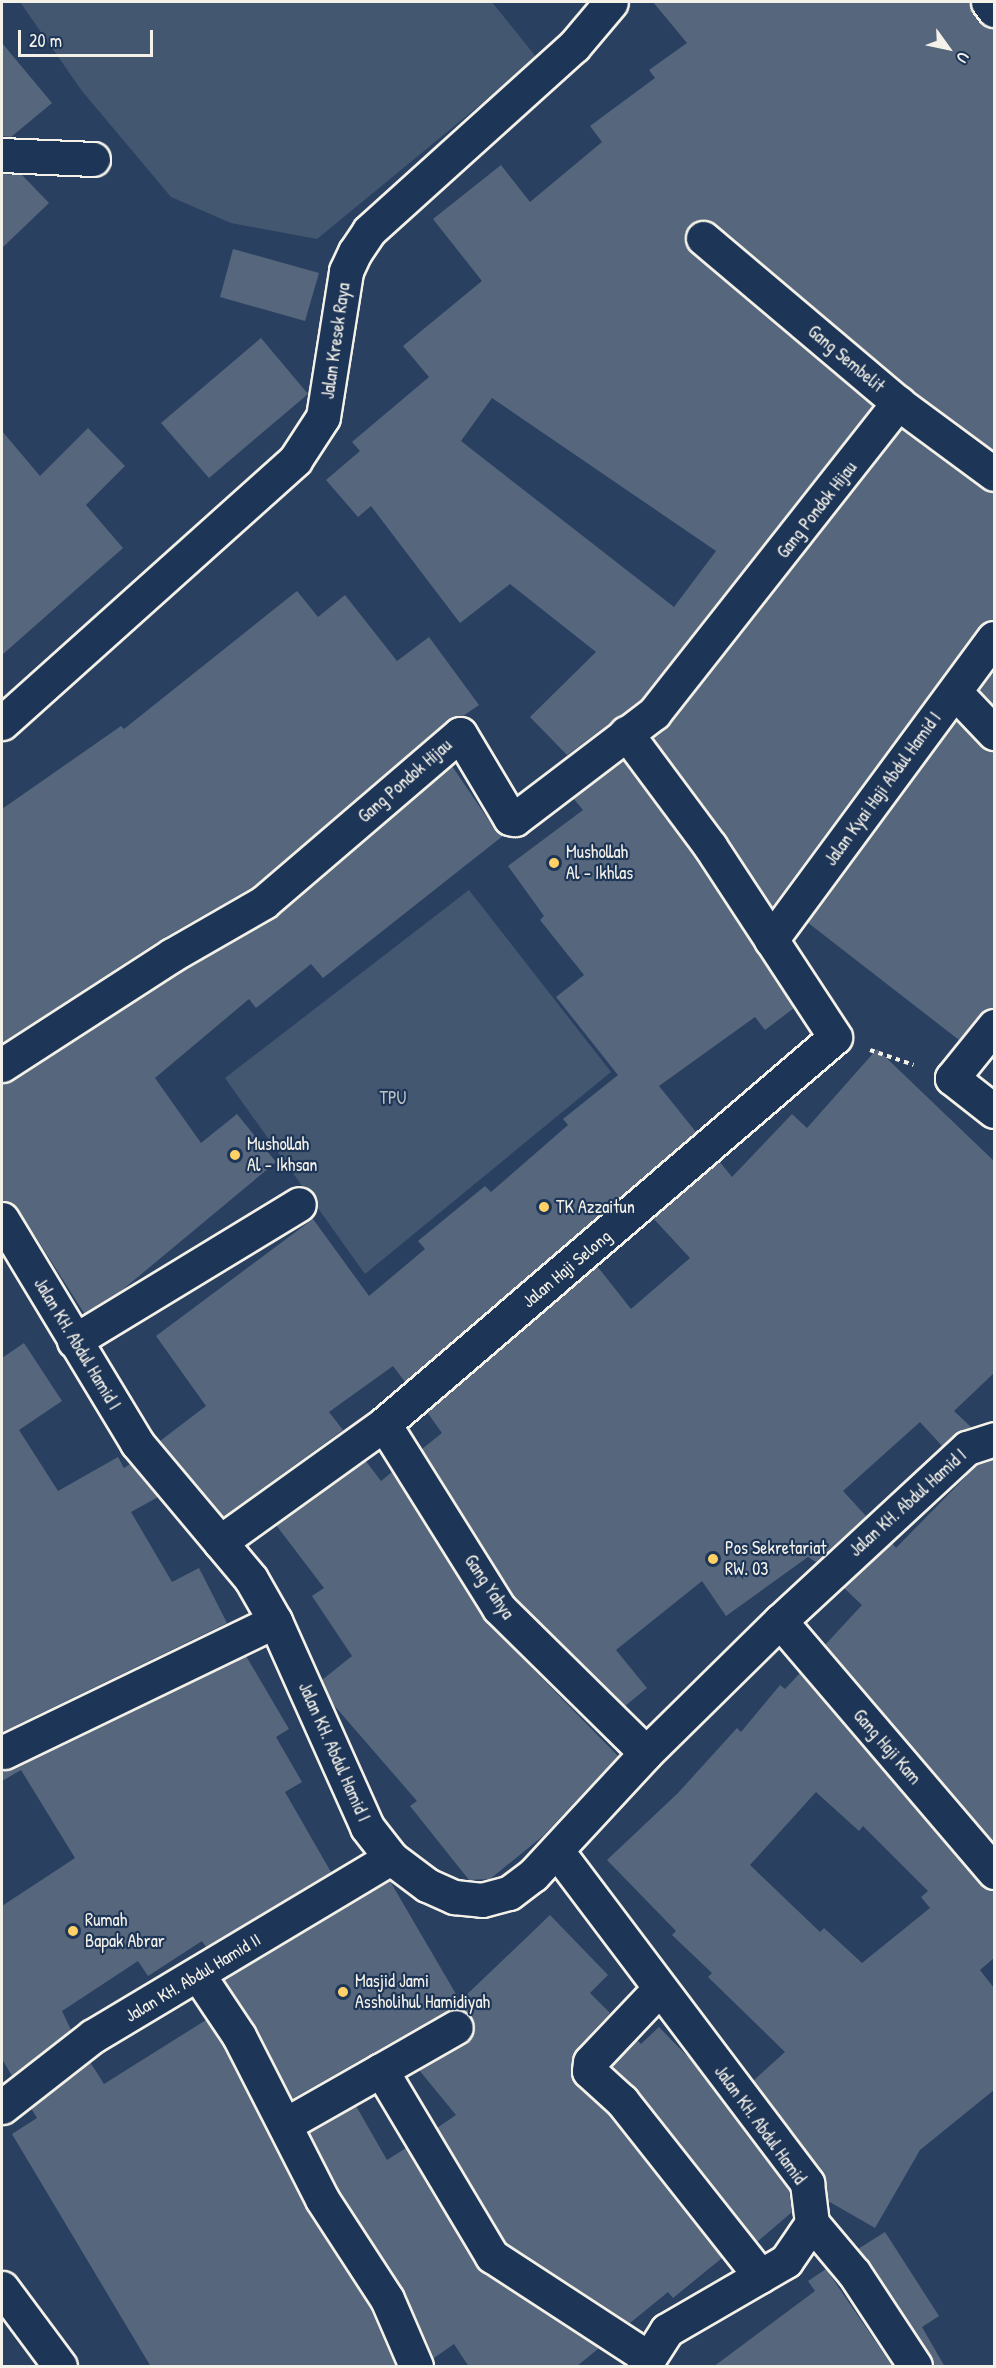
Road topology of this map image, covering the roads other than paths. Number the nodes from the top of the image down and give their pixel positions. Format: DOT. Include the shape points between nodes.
graph roads {
  1 [pos="611,2"];
  2 [pos="988,2"];
  3 [pos="994,10"];
  4 [pos="2,155"];
  5 [pos="93,159"];
  6 [pos="703,238"];
  7 [pos="898,403"];
  8 [pos="994,474"];
  9 [pos="994,638"];
  10 [pos="955,692"];
  11 [pos="2,723"];
  12 [pos="626,733"];
  13 [pos="994,733"];
  14 [pos="771,940"];
  15 [pos="994,1026"];
  16 [pos="2,1065"];
  17 [pos="994,1111"];
  18 [pos="299,1204"];
  19 [pos="2,1219"];
  20 [pos="74,1341"];
  21 [pos="384,1424"];
  22 [pos="994,1439"];
  23 [pos="220,1542"];
  24 [pos="275,1621"];
  25 [pos="780,1621"];
  26 [pos="4,1752"];
  27 [pos="646,1753"];
  28 [pos="557,1851"];
  29 [pos="392,1858"];
  30 [pos="994,1872"];
  31 [pos="199,1976"];
  32 [pos="659,1989"];
  33 [pos="456,2027"];
  34 [pos="381,2070"];
  35 [pos="2,2105"];
  36 [pos="286,2124"];
  37 [pos="812,2223"];
  38 [pos="760,2276"];
  39 [pos="2,2288"];
  40 [pos="645,2362"];
  41 [pos="60,2367"];
  42 [pos="416,2367"];
  43 [pos="915,2367"];
  1 -- 11 [label="street, Jalan Kresek Raya" via="574,46 369,231 346,271 323,417 295,460"];
  2 -- 3 [label="street"];
  4 -- 5 [label="street"];
  6 -- 7 [label="street, Gang Sembelit"];
  7 -- 8 [label="street, Gang Sembelit"];
  7 -- 12 [label="street, Gang Pondok Hijau" via="654,713"];
  9 -- 10 [label="street, Jalan Kyai Haji Abdul Hamid I"];
  10 -- 13 [label="street"];
  10 -- 14 [label="street, Jalan Kyai Haji Abdul Hamid I"];
  12 -- 14 [label="street" via="710,846"];
  12 -- 16 [label="street, Gang Pondok Hijau" via="512,819 460,734 264,902 172,955"];
  14 -- 21 [label="street, Jalan Haji Selong" via="835,1037"];
  15 -- 17 [label="street" via="952,1078"];
  18 -- 20 [label="street"];
  19 -- 20 [label="street, Jalan KH. Abdul Hamid I"];
  20 -- 23 [label="street, Jalan KH. Abdul Hamid I" via="137,1443"];
  21 -- 23 [label="street, Jalan Haji Selong"];
  21 -- 27 [label="street, Gang Yahya" via="499,1608"];
  22 -- 25 [label="street, Jalan KH. Abdul Hamid I" via="967,1448"];
  23 -- 24 [label="street, Jalan KH. Abdul Hamid I" via="251,1579"];
  24 -- 26 [label="street"];
  24 -- 29 [label="street, Jalan KH. Abdul Hamid I" via="368,1827"];
  25 -- 27 [label="street, Jalan KH. Abdul Hamid I"];
  25 -- 30 [label="street, Gang Haji Kam"];
  27 -- 28 [label="street, Jalan KH. Abdul Hamid I"];
  28 -- 29 [label="street, Jalan KH. Abdul Hamid I" via="509,1893 482,1900 454,1897 428,1885"];
  28 -- 32 [label="street, Jalan KH. Abdul Hamid"];
  29 -- 31 [label="street, Jalan KH. Abdul Hamid II"];
  31 -- 35 [label="street, Jalan KH. Abdul Hamid II" via="93,2036"];
  31 -- 36 [label="street" via="238,2036"];
  32 -- 37 [label="street, Jalan KH. Abdul Hamid" via="807,2183"];
  32 -- 38 [label="street" via="590,2062 589,2071 622,2101"];
  33 -- 34 [label="street"];
  34 -- 36 [label="street"];
  34 -- 40 [label="street" via="492,2256"];
  36 -- 42 [label="street" via="322,2199 387,2299"];
  37 -- 38 [label="street" via="786,2261"];
  37 -- 43 [label="street" via="854,2273"];
  38 -- 40 [label="street" via="667,2330"];
  39 -- 41 [label="street"];
}
